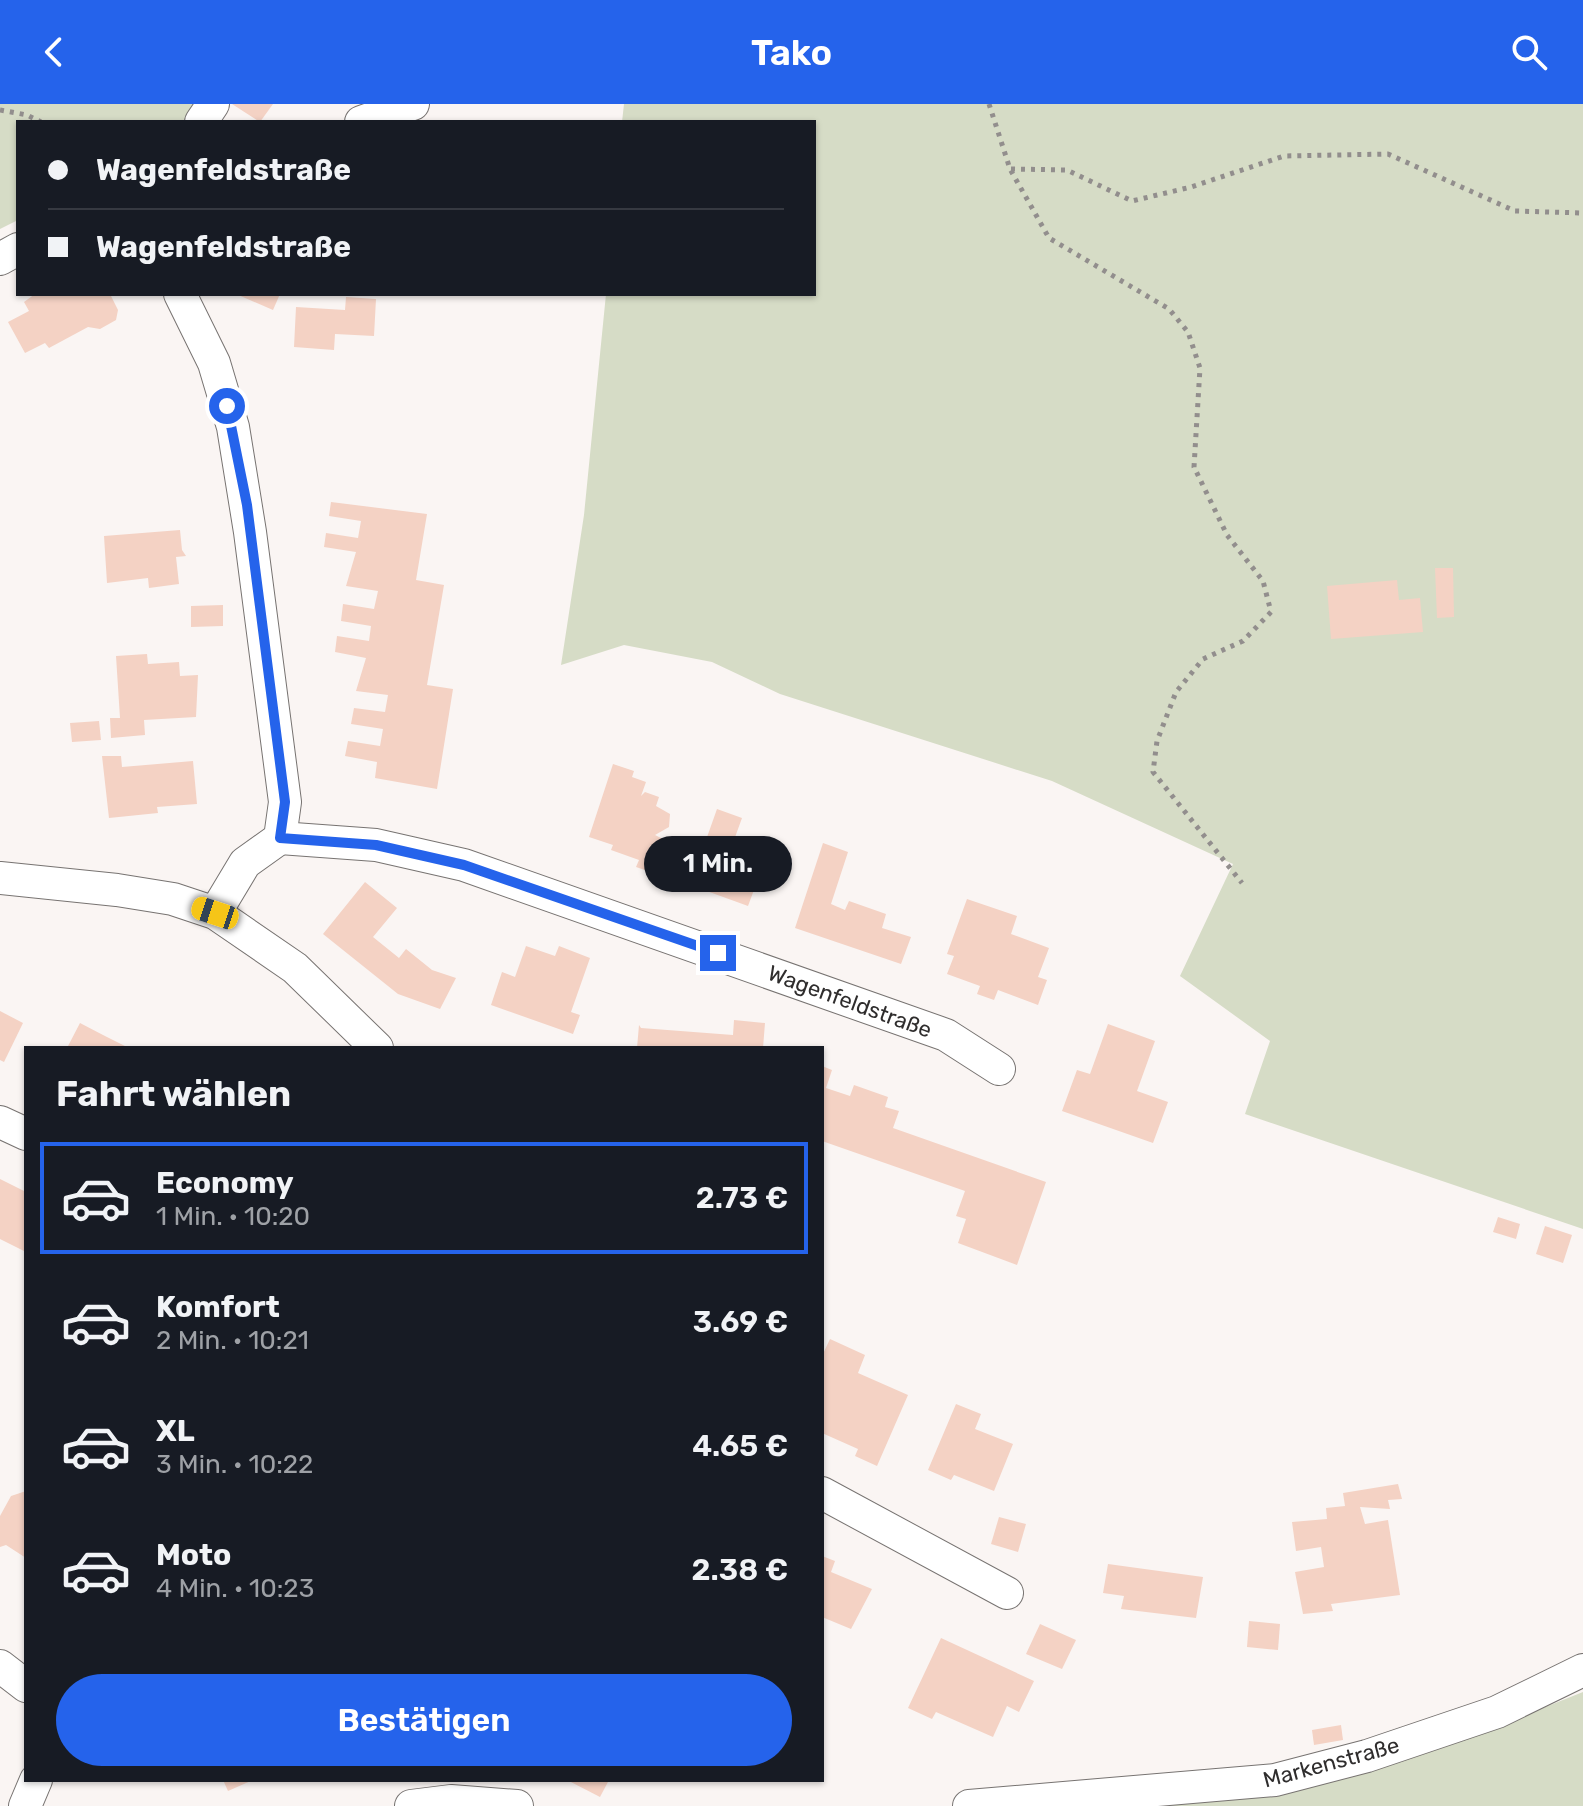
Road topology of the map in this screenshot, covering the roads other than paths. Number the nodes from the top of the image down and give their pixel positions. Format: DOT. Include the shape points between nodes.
graph roads {
  1 [pos="413,104"];
  2 [pos="367,120"];
  3 [pos="181,296"];
  4 [pos="280,838"];
  5 [pos="0,878"];
  6 [pos="215,913"];
  7 [pos="375,1046"];
  8 [pos="999,1069"];
  9 [pos="0,1122"];
  10 [pos="24,1133"];
  11 [pos="824,1494"];
  12 [pos="1007,1593"];
  13 [pos="0,1666"];
  14 [pos="1583,1670"];
  15 [pos="24,1684"];
  16 [pos="35,1782"];
  17 [pos="453,1791"];
  18 [pos="25,1806"];
  19 [pos="411,1806"];
  20 [pos="517,1806"];
  21 [pos="969,1806"];
  1 -- 2 [label="street"];
  3 -- 4 [label="street" via="214,363 243,478 285,802"];
  4 -- 6 [label="street" via="245,863"];
  4 -- 8 [label="street, Wagenfeldstraße" via="376,845 464,865 946,1035"];
  5 -- 6 [label="street" via="173,899"];
  6 -- 7 [label="street" via="295,968"];
  9 -- 10 [label="street"];
  11 -- 12 [label="street"];
  13 -- 15 [label="street"];
  14 -- 21 [label="street, Markenstraße" via="1497,1712 1275,1780"];
  16 -- 18 [label="street"];
  17 -- 19 [label="street"];
  17 -- 20 [label="street"];
}
